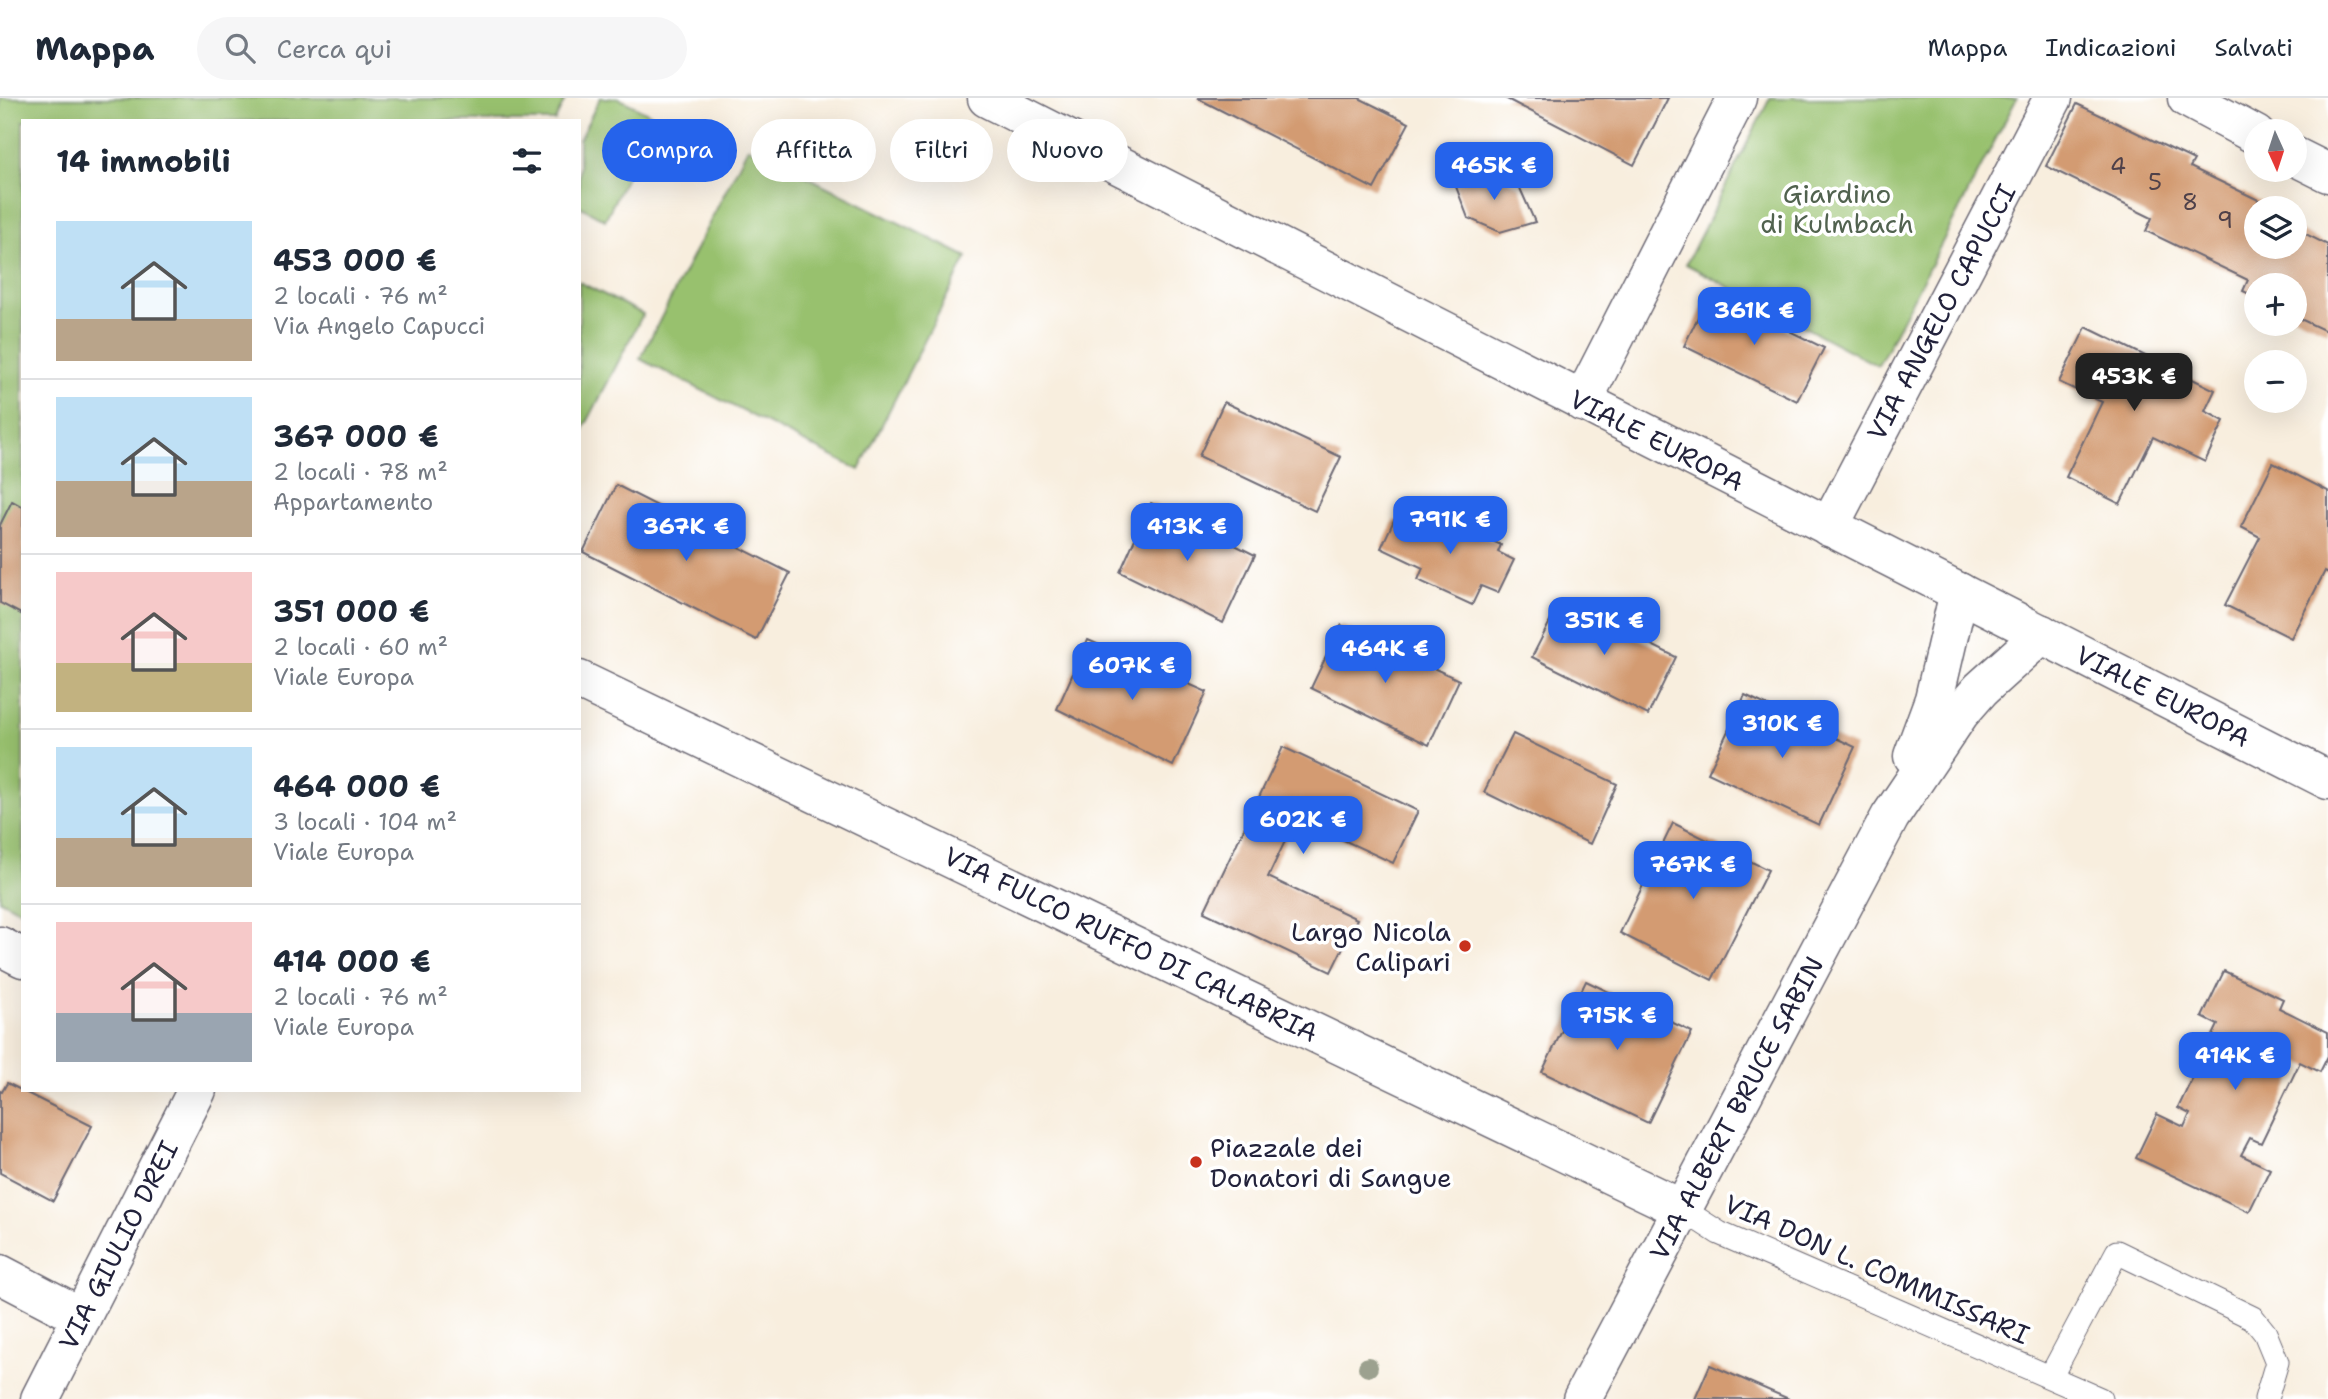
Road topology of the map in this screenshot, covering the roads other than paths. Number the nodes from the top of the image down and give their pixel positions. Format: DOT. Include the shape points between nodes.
graph roads {
  1 [pos="987,98"];
  2 [pos="1737,98"];
  3 [pos="2053,98"];
  4 [pos="2187,98"];
  5 [pos="2244,129"];
  6 [pos="2307,162"];
  7 [pos="2328,173"];
  8 [pos="1582,402"];
  9 [pos="1829,527"];
  10 [pos="1959,592"];
  11 [pos="2042,634"];
  12 [pos="581,681"];
  13 [pos="2328,780"];
  14 [pos="1890,817"];
  15 [pos="0,946"];
  16 [pos="21,957"];
  17 [pos="196,1092"];
  18 [pos="1682,1209"];
  19 [pos="0,1274"];
  20 [pos="82,1317"];
  21 [pos="2051,1376"];
  22 [pos="40,1399"];
  23 [pos="1582,1399"];
  24 [pos="2100,1399"];
  25 [pos="2266,1399"];
  1 -- 8 [label="street, VIALE EUROPA"];
  2 -- 8 [label="street"];
  3 -- 9 [label="street, VIA ANGELO CAPUCCI"];
  4 -- 5 [label="street"];
  6 -- 7 [label="street"];
  8 -- 9 [label="street, VIALE EUROPA"];
  9 -- 10 [label="street, VIALE EUROPA"];
  10 -- 11 [label="street, VIALE EUROPA"];
  10 -- 14 [label="street, VIA ALBERT BRUCE SABIN" via="1934,699"];
  11 -- 13 [label="street, VIALE EUROPA"];
  11 -- 14 [label="street, VIA ALBERT BRUCE SABIN" via="1960,713"];
  12 -- 18 [label="street, VIA FULCO RUFFO DI CALABRIA"];
  14 -- 18 [label="street, VIA ALBERT BRUCE SABIN"];
  15 -- 16 [label="street"];
  17 -- 20 [label="street, VIA GIULIO DREI"];
  18 -- 21 [label="lane, VIA DON L. COMMISSARI" via="1719,1233"];
  18 -- 23 [label="street, VIA ALBERT BRUCE SABIN"];
  19 -- 20 [label="street"];
  20 -- 22 [label="street, VIA GIULIO DREI"];
  21 -- 24 [label="lane, VIA DON L. COMMISSARI"];
  21 -- 25 [label="lane, VIA DON L. COMMISSARI" via="2117,1252 2253,1318 2277,1362"];
}
